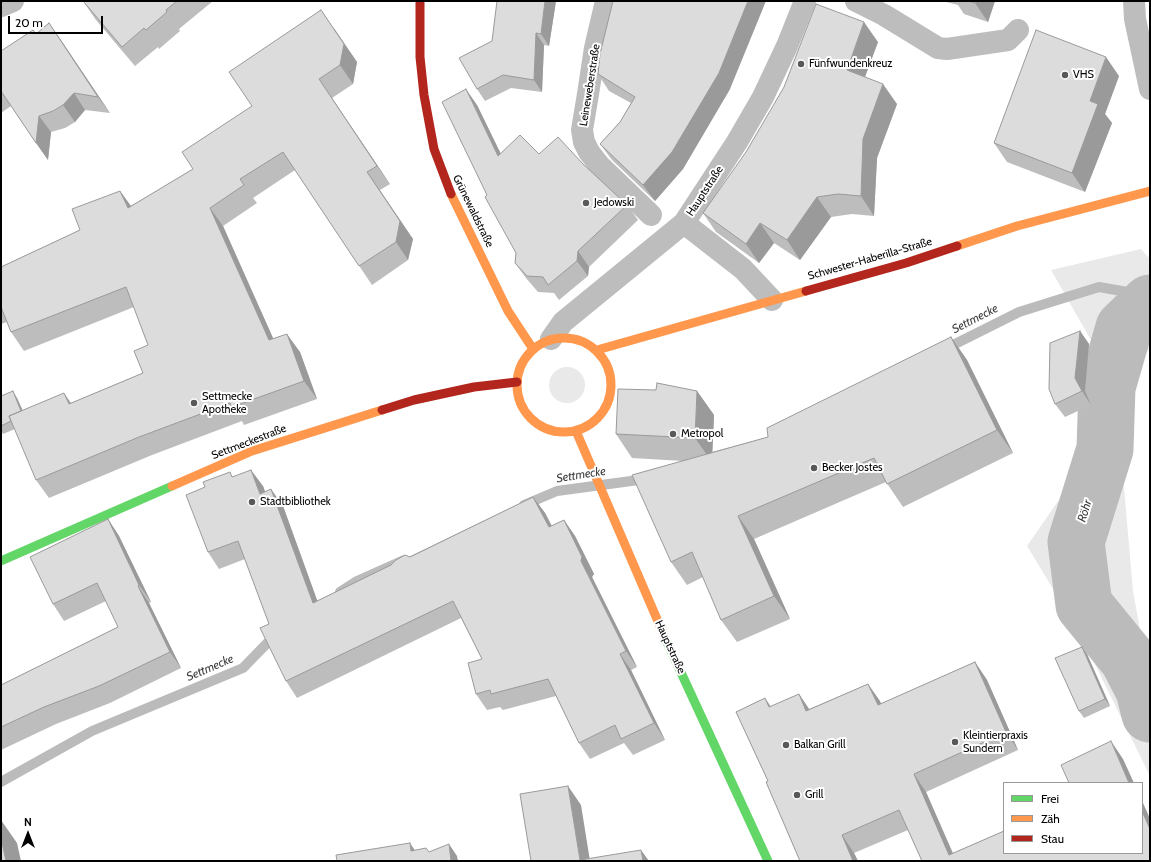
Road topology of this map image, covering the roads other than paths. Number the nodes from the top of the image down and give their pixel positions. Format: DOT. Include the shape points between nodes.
graph roads {
  1 [pos="13,1"];
  2 [pos="420,1"];
  3 [pos="606,1"];
  4 [pos="804,1"];
  5 [pos="856,1"];
  6 [pos="1134,1"];
  7 [pos="1,6"];
  8 [pos="1018,30"];
  9 [pos="1150,89"];
  10 [pos="1150,191"];
  11 [pos="651,215"];
  12 [pos="684,223"];
  13 [pos="772,300"];
  14 [pos="542,344"];
  15 [pos="597,350"];
  16 [pos="517,382"];
  17 [pos="576,431"];
  18 [pos="1,562"];
  19 [pos="768,861"];
  1 -- 7 [label="street"];
  2 -- 14 [label="street, Grünewaldstraße" via="420,57 424,95 434,149 445,182 508,311"];
  3 -- 11 [label="street, Leineweberstraße" via="595,48 582,130 584,142 588,152 600,166"];
  4 -- 12 [label="street, Hauptstraße" via="787,46 763,97"];
  5 -- 8 [label="street" via="938,48 947,49 1008,40"];
  6 -- 9 [label="street" via="1135,20"];
  10 -- 13 [label="street, Schwester-Haberilla-Straße" via="1025,224 906,263"];
  12 -- 13 [label="street" via="743,269"];
  12 -- 14 [label="street, Hauptstraße" via="563,322"];
  13 -- 15 [label="street, Schwester-Haberilla-Straße"];
  14 -- 15 [label="street" via="567,337 583,341"];
  14 -- 16 [label="street" via="522,362"];
  15 -- 17 [label="street" via="606,362 612,378 611,395 596,420"];
  16 -- 17 [label="street" via="517,393 523,408 534,421 543,428 559,432"];
  16 -- 18 [label="street, Settmeckestraße" via="474,387 414,400 252,451"];
  17 -- 19 [label="street, Hauptstraße" via="608,508"];
}
